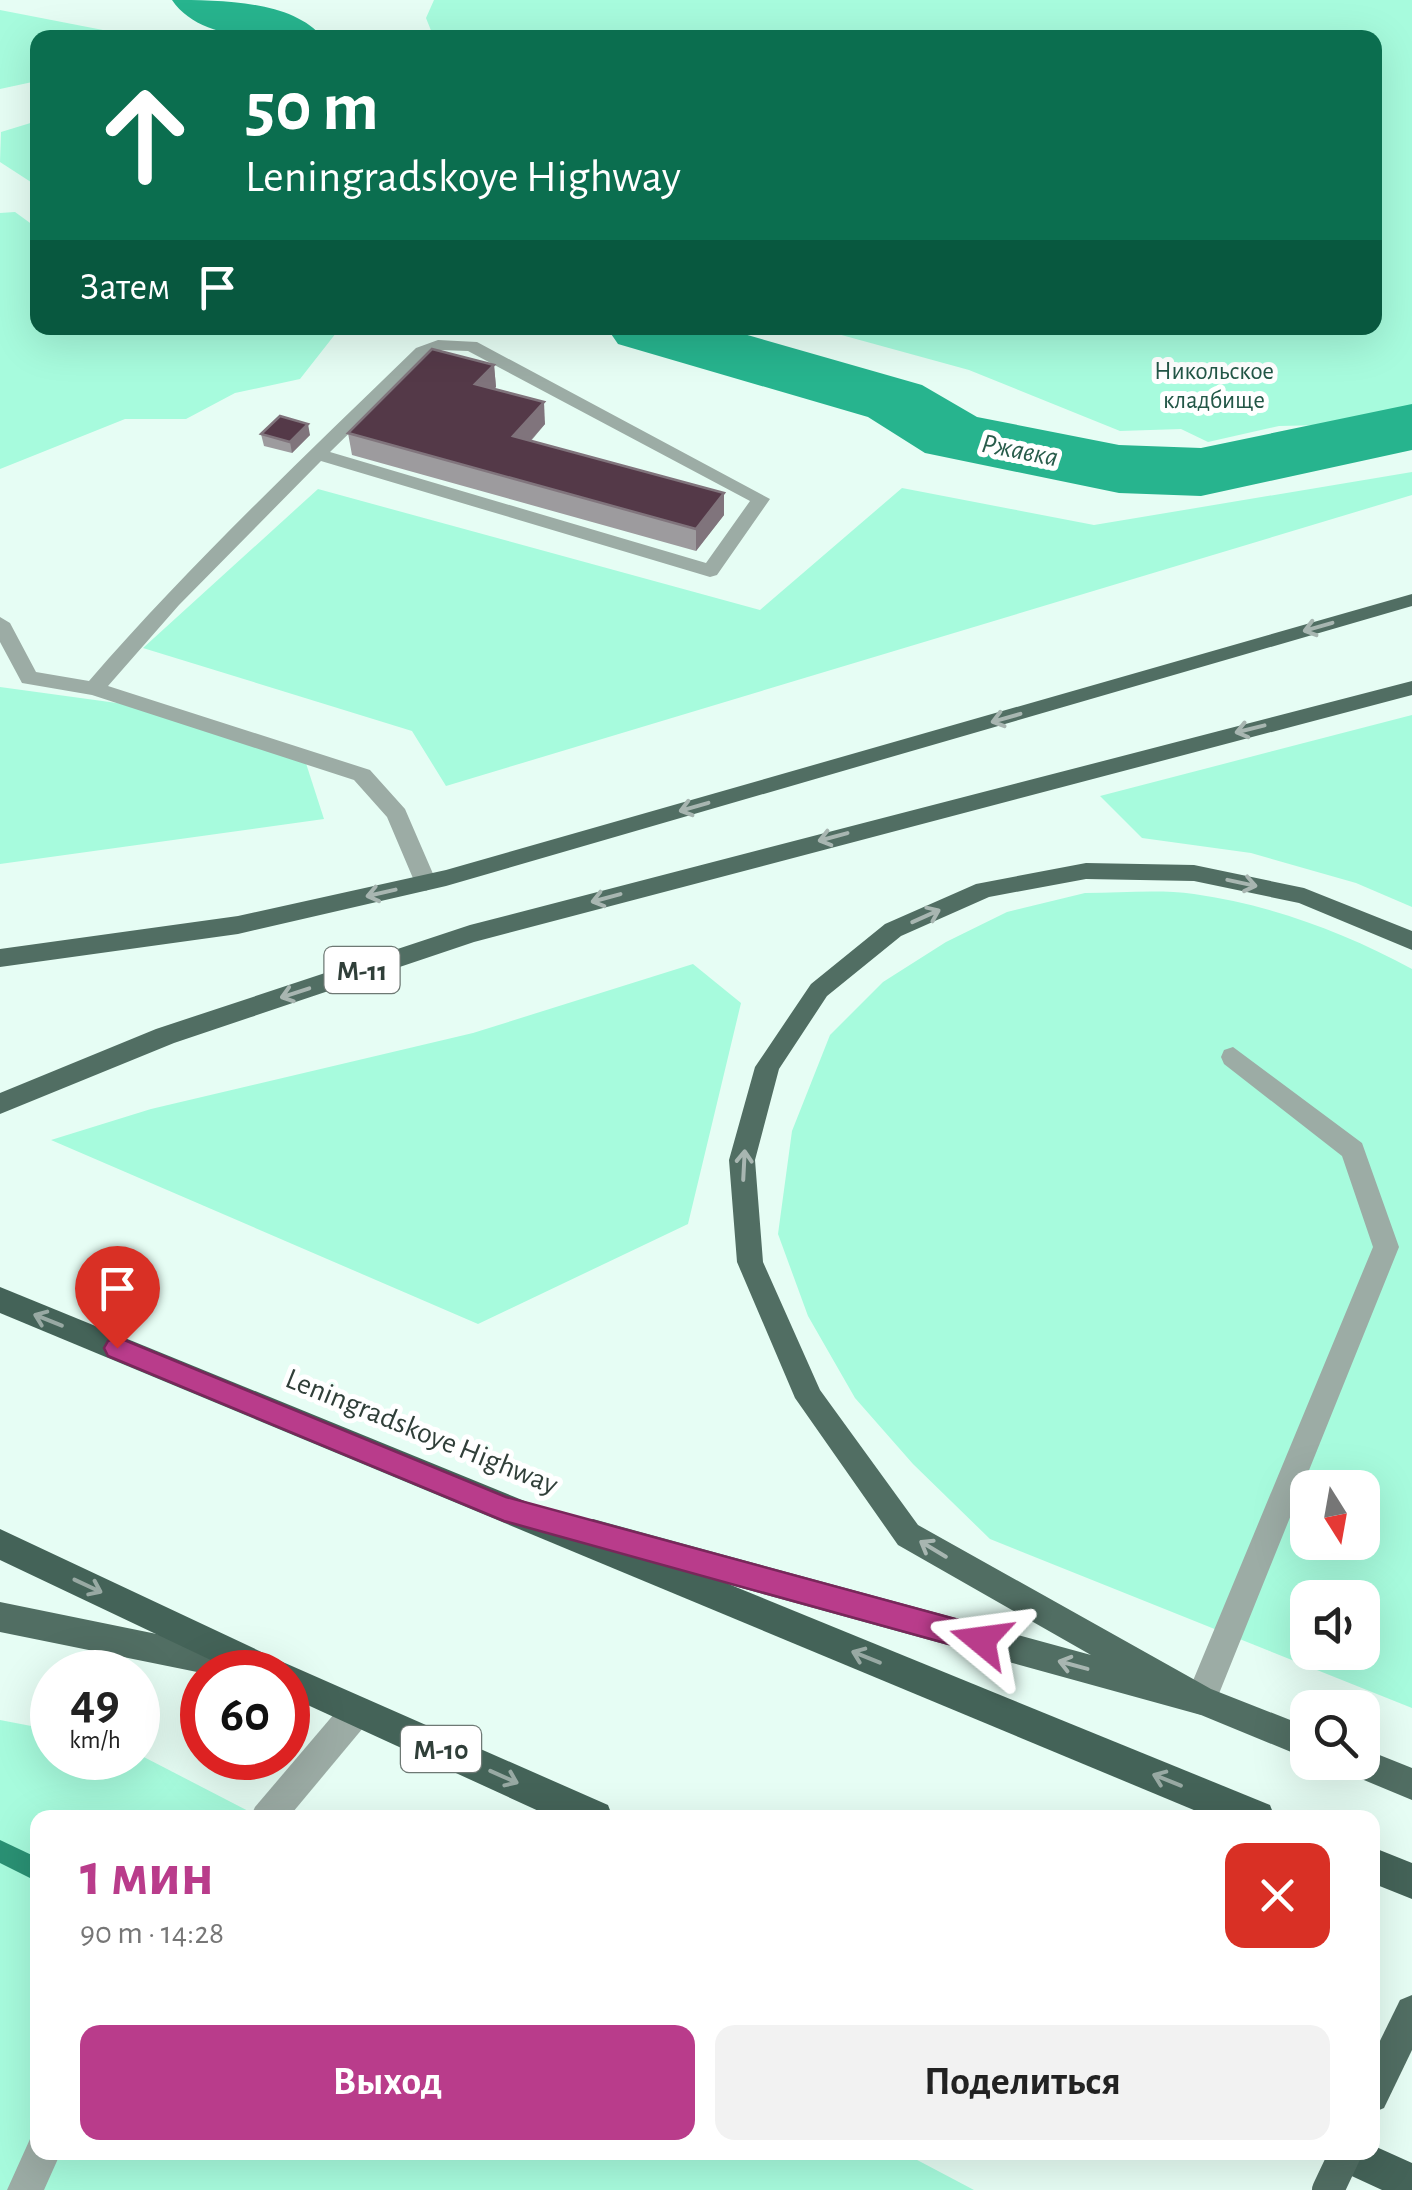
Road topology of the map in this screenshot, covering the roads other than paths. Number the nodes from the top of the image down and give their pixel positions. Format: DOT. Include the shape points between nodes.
graph roads {
  1 [pos="319,454"];
  2 [pos="1412,600"];
  3 [pos="0,623"];
  4 [pos="1412,688"];
  5 [pos="94,689"];
  6 [pos="426,883"];
  7 [pos="1412,941"];
  8 [pos="0,958"];
  9 [pos="1234,1057"];
  10 [pos="0,1104"];
  11 [pos="0,1300"];
  12 [pos="504,1508"];
  13 [pos="0,1544"];
  14 [pos="0,1618"];
  15 [pos="225,1650"];
  16 [pos="180,1654"];
  17 [pos="310,1689"];
  18 [pos="1201,1700"];
  19 [pos="358,1711"];
  20 [pos="1290,1735"];
  21 [pos="1380,1771"];
  22 [pos="1412,1784"];
  23 [pos="273,1810"];
  24 [pos="577,1810"];
  25 [pos="1238,1810"];
  26 [pos="1380,1868"];
  27 [pos="1412,1881"];
  28 [pos="1412,2012"];
  29 [pos="1380,2079"];
  30 [pos="40,2160"];
  31 [pos="1341,2160"];
  32 [pos="1362,2160"];
  33 [pos="1412,2183"];
  34 [pos="25,2190"];
  35 [pos="1328,2190"];
  1 -- 1 [label="lane" via="710,570 761,499 456,343 422,352"];
  1 -- 5 [label="lane" via="153,617"];
  2 -- 6 [label="main road, one-way"];
  3 -- 5 [label="lane" via="29,678"];
  4 -- 10 [label="main road, М-11, one-way" via="470,934 164,1036"];
  5 -- 6 [label="lane" via="362,775 397,814"];
  6 -- 8 [label="main road, one-way" via="238,925"];
  18 -- 7 [label="main road, one-way" via="908,1535 809,1398 750,1262 742,1160 767,1067 819,990 894,930 984,890 1086,871 1194,873 1304,896"];
  9 -- 18 [label="lane" via="1353,1150 1386,1247"];
  12 -- 11 [label="highway, Leningradskoye Highway, one-way"];
  18 -- 12 [label="main road, one-way"];
  25 -- 12 [label="highway, Leningradskoye Highway, one-way"];
  13 -- 15 [label="highway, one-way"];
  14 -- 16 [label="main road"];
  17 -- 19 [label="highway, М-10"];
  18 -- 20 [label="main road"];
  19 -- 23 [label="lane"];
  19 -- 24 [label="highway, М-10, one-way"];
  21 -- 22 [label="main road"];
  26 -- 27 [label="highway"];
  28 -- 29 [label="main road"];
  30 -- 34 [label="lane"];
  31 -- 35 [label="main road, bridge"];
  32 -- 33 [label="highway"];
}
